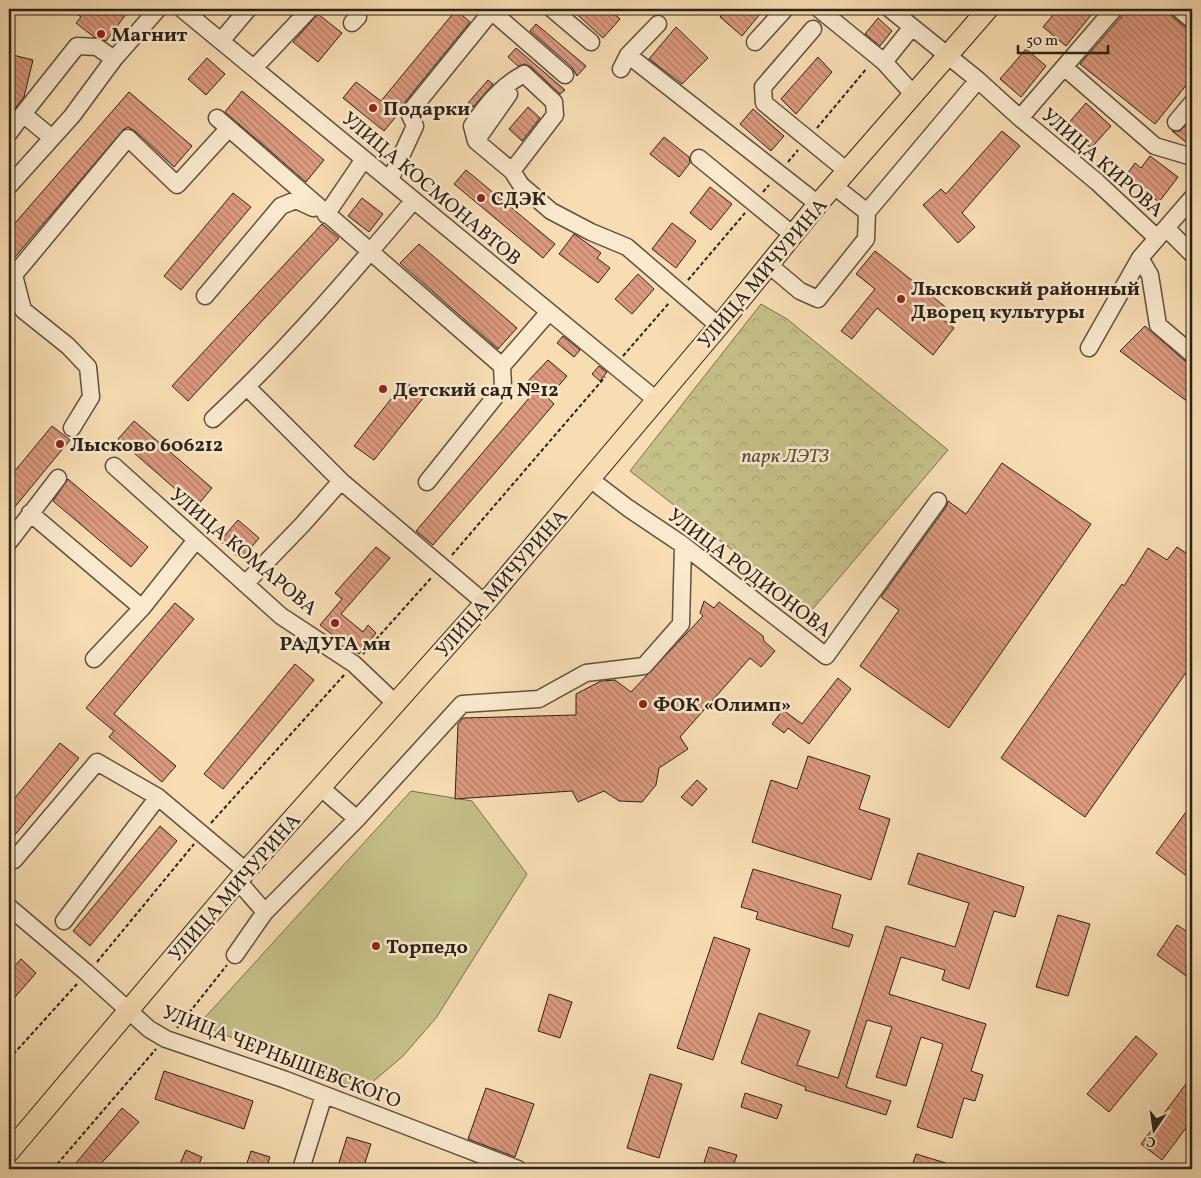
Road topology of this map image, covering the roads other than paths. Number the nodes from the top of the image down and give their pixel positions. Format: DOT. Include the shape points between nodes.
graph roads {
  1 [pos="158,9"];
  2 [pos="182,9"];
  3 [pos="248,9"];
  4 [pos="310,9"];
  5 [pos="552,9"];
  6 [pos="785,9"];
  7 [pos="819,9"];
  8 [pos="890,9"];
  9 [pos="988,9"];
  10 [pos="1114,9"];
  11 [pos="1180,9"];
  12 [pos="490,10"];
  13 [pos="1192,20"];
  14 [pos="658,24"];
  15 [pos="912,27"];
  16 [pos="813,29"];
  17 [pos="221,41"];
  18 [pos="591,42"];
  19 [pos="755,42"];
  20 [pos="948,56"];
  21 [pos="114,59"];
  22 [pos="884,62"];
  23 [pos="1064,67"];
  24 [pos="254,68"];
  25 [pos="565,75"];
  26 [pos="978,80"];
  27 [pos="914,95"];
  28 [pos="1192,103"];
  29 [pos="22,114"];
  30 [pos="1020,118"];
  31 [pos="1176,122"];
  32 [pos="9,133"];
  33 [pos="52,138"];
  34 [pos="1192,157"];
  35 [pos="364,158"];
  36 [pos="699,158"];
  37 [pos="512,171"];
  38 [pos="847,171"];
  39 [pos="390,180"];
  40 [pos="9,186"];
  41 [pos="834,186"];
  42 [pos="1192,198"];
  43 [pos="414,200"];
  44 [pos="818,204"];
  45 [pos="867,212"];
  46 [pos="326,215"];
  47 [pos="1162,233"];
  48 [pos="793,236"];
  49 [pos="370,252"];
  50 [pos="1192,254"];
  51 [pos="1140,258"];
  52 [pos="769,265"];
  53 [pos="11,276"];
  54 [pos="205,296"];
  55 [pos="549,312"];
  56 [pos="720,326"];
  57 [pos="1089,348"];
  58 [pos="1192,354"];
  59 [pos="502,366"];
  60 [pos="247,387"];
  61 [pos="656,399"];
  62 [pos="213,419"];
  63 [pos="72,428"];
  64 [pos="114,466"];
  65 [pos="58,478"];
  66 [pos="590,479"];
  67 [pos="341,481"];
  68 [pos="427,482"];
  69 [pos="938,501"];
  70 [pos="30,513"];
  71 [pos="196,540"];
  72 [pos="9,542"];
  73 [pos="683,545"];
  74 [pos="245,584"];
  75 [pos="485,603"];
  76 [pos="142,608"];
  77 [pos="94,659"];
  78 [pos="395,703"];
  79 [pos="320,787"];
  80 [pos="158,797"];
  81 [pos="357,819"];
  82 [pos="14,860"];
  83 [pos="242,876"];
  84 [pos="9,907"];
  85 [pos="265,912"];
  86 [pos="64,921"];
  87 [pos="235,955"];
  88 [pos="129,1011"];
  89 [pos="324,1094"];
  90 [pos="9,1152"];
  91 [pos="301,1169"];
  92 [pos="518,1169"];
  1 -- 21 [label="street"];
  2 -- 17 [label="street, УЛИЦА КОСМОНАВТОВ"];
  3 -- 17 [label="street"];
  4 -- 24 [label="street"];
  5 -- 18 [label="street"];
  6 -- 19 [label="street"];
  7 -- 22 [label="street"];
  8 -- 15 [label="street"];
  9 -- 20 [label="main road, УЛИЦА МИЧУРИНА"];
  10 -- 23 [label="street"];
  11 -- 13 [label="street"];
  12 -- 25 [label="street"];
  12 -- 39 [label="street" via="409,113 415,126"];
  14 -- 44 [label="street" via="624,62"];
  15 -- 20 [label="street"];
  15 -- 22 [label="street"];
  16 -- 38 [label="street" via="763,87 764,103"];
  17 -- 24 [label="street, УЛИЦА КОСМОНАВТОВ"];
  20 -- 26 [label="street, УЛИЦА КИРОВА"];
  20 -- 27 [label="main road, УЛИЦА МИЧУРИНА"];
  21 -- 29 [label="street" via="97,47 77,46"];
  21 -- 33 [label="street"];
  22 -- 27 [label="street"];
  23 -- 30 [label="street"];
  23 -- 34 [label="street" via="1155,146"];
  24 -- 35 [label="street, УЛИЦА КОСМОНАВТОВ"];
  26 -- 30 [label="street, УЛИЦА КИРОВА"];
  26 -- 45 [label="street"];
  27 -- 38 [label="main road, УЛИЦА МИЧУРИНА"];
  28 -- 31 [label="street"];
  29 -- 32 [label="street"];
  29 -- 33 [label="street"];
  30 -- 47 [label="street, УЛИЦА КИРОВА"];
  33 -- 40 [label="street"];
  35 -- 39 [label="street, УЛИЦА КОСМОНАВТОВ"];
  35 -- 46 [label="street"];
  36 -- 48 [label="street"];
  37 -- 37 [label="street" via="555,114 554,102 524,74 510,82 472,126 476,141"];
  37 -- 56 [label="street" via="522,185 551,211 627,247"];
  38 -- 41 [label="main road, УЛИЦА МИЧУРИНА"];
  39 -- 43 [label="street, УЛИЦА КОСМОНАВТОВ"];
  41 -- 44 [label="main road, УЛИЦА МИЧУРИНА"];
  41 -- 45 [label="street"];
  42 -- 47 [label="street"];
  43 -- 49 [label="street"];
  43 -- 55 [label="street, УЛИЦА КОСМОНАВТОВ"];
  44 -- 48 [label="main road, УЛИЦА МИЧУРИНА"];
  45 -- 52 [label="street" via="866,239 818,299 800,291"];
  46 -- 49 [label="street"];
  46 -- 53 [label="street" via="222,123 176,185 128,138"];
  46 -- 54 [label="street" via="296,200 281,206"];
  47 -- 50 [label="street, УЛИЦА КИРОВА"];
  47 -- 51 [label="street"];
  48 -- 52 [label="main road, УЛИЦА МИЧУРИНА"];
  49 -- 59 [label="street"];
  49 -- 60 [label="street"];
  51 -- 57 [label="street"];
  51 -- 58 [label="street" via="1150,276 1158,325"];
  52 -- 56 [label="main road, УЛИЦА МИЧУРИНА"];
  53 -- 63 [label="street" via="23,310 68,346 88,367 92,397"];
  55 -- 59 [label="street"];
  55 -- 61 [label="street, УЛИЦА КОСМОНАВТОВ"];
  56 -- 61 [label="main road, УЛИЦА МИЧУРИНА"];
  59 -- 68 [label="street" via="503,387"];
  60 -- 62 [label="street"];
  60 -- 67 [label="street"];
  61 -- 66 [label="main road, УЛИЦА МИЧУРИНА"];
  64 -- 71 [label="street, УЛИЦА КОМАРОВА"];
  65 -- 70 [label="street"];
  66 -- 73 [label="street, УЛИЦА РОДИОНОВА"];
  66 -- 75 [label="main road, УЛИЦА МИЧУРИНА"];
  67 -- 74 [label="street"];
  67 -- 75 [label="street"];
  69 -- 73 [label="street, УЛИЦА РОДИОНОВА" via="826,656"];
  70 -- 72 [label="street"];
  70 -- 76 [label="street"];
  71 -- 74 [label="street, УЛИЦА КОМАРОВА"];
  71 -- 76 [label="street"];
  73 -- 81 [label="street" via="681,624 644,666 586,673 539,699 462,704"];
  74 -- 78 [label="street, УЛИЦА КОМАРОВА" via="281,616 354,664"];
  75 -- 78 [label="main road, УЛИЦА МИЧУРИНА"];
  76 -- 77 [label="street"];
  78 -- 79 [label="main road, УЛИЦА МИЧУРИНА"];
  79 -- 81 [label="street"];
  79 -- 83 [label="main road, УЛИЦА МИЧУРИНА"];
  80 -- 82 [label="street" via="96,762"];
  80 -- 83 [label="street"];
  80 -- 86 [label="street"];
  81 -- 85 [label="street"];
  83 -- 85 [label="street"];
  83 -- 88 [label="main road, УЛИЦА МИЧУРИНА"];
  84 -- 88 [label="street, УЛИЦА ЧЕРНЫШЕВСКОГО"];
  85 -- 87 [label="street"];
  88 -- 89 [label="street, УЛИЦА ЧЕРНЫШЕВСКОГО" via="166,1039"];
  88 -- 90 [label="main road, УЛИЦА МИЧУРИНА"];
  89 -- 91 [label="street"];
  89 -- 92 [label="street, УЛИЦА ЧЕРНЫШЕВСКОГО"];
}
